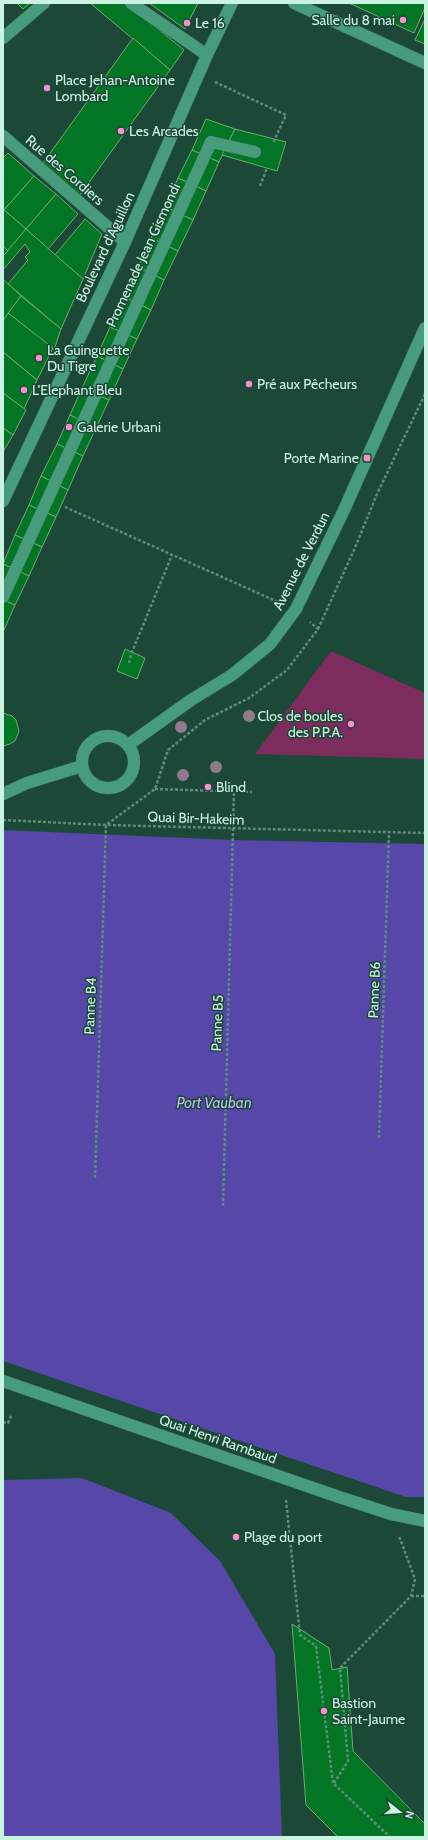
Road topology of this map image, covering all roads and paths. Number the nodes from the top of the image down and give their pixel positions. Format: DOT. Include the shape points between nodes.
graph roads {
  1 [pos="44,3"];
  2 [pos="131,3"];
  3 [pos="232,3"];
  4 [pos="294,3"];
  5 [pos="3,38"];
  6 [pos="207,55"];
  7 [pos="425,63"];
  8 [pos="199,74"];
  9 [pos="3,136"];
  10 [pos="270,149"];
  11 [pos="255,152"];
  12 [pos="125,242"];
  13 [pos="425,328"];
  14 [pos="425,394"];
  15 [pos="7,481"];
  16 [pos="3,501"];
  17 [pos="61,505"];
  18 [pos="172,555"];
  19 [pos="3,597"];
  20 [pos="296,609"];
  21 [pos="318,629"];
  22 [pos="129,663"];
  23 [pos="128,746"];
  24 [pos="82,766"];
  25 [pos="155,789"];
  26 [pos="234,792"];
  27 [pos="252,792"];
  28 [pos="3,794"];
  29 [pos="3,820"];
  30 [pos="106,825"];
  31 [pos="234,829"];
  32 [pos="389,832"];
  33 [pos="425,833"];
  34 [pos="380,1138"];
  35 [pos="95,1178"];
  36 [pos="223,1206"];
  37 [pos="3,1381"];
  38 [pos="12,1414"];
  39 [pos="3,1422"];
  40 [pos="286,1494"];
  41 [pos="391,1514"];
  42 [pos="425,1521"];
  43 [pos="411,1596"];
  44 [pos="425,1596"];
  45 [pos="333,1783"];
  46 [pos="390,1837"];
  1 -- 5 [label="street"];
  2 -- 6 [label="street"];
  3 -- 6 [label="street, Boulevard d'Aguillon"];
  4 -- 7 [label="street"];
  6 -- 8 [label="street, Boulevard d'Aguillon"];
  8 -- 10 [label="path" via="286,115"];
  8 -- 12 [label="street, Boulevard d'Aguillon"];
  9 -- 12 [label="street, Rue des Cordiers"];
  11 -- 19 [label="street, Promenade Jean Gismondi" via="211,142"];
  12 -- 15 [label="street, Boulevard d'Aguillon"];
  13 -- 20 [label="street, Avenue de Verdun" via="344,510"];
  14 -- 21 [label="path" via="377,494"];
  15 -- 16 [label="street, Boulevard d'Aguillon"];
  17 -- 18 [label="path"];
  18 -- 20 [label="path"];
  18 -- 22 [label="path"];
  20 -- 21 [label="path"];
  20 -- 23 [label="street, Avenue de Verdun" via="270,644 237,671 191,700"];
  21 -- 25 [label="path" via="287,670 249,698 205,720 168,750"];
  23 -- 24 [label="street" via="114,737 97,738 85,750"];
  23 -- 24 [label="street" via="132,753 132,770 128,778 118,785 106,788 97,786 90,781"];
  24 -- 28 [label="street" via="27,783"];
  25 -- 26 [label="path"];
  25 -- 30 [label="path"];
  26 -- 27 [label="path"];
  26 -- 31 [label="path, Panne B5"];
  29 -- 30 [label="path, Quai Bir-Hakeim"];
  30 -- 31 [label="path, Quai Bir-Hakeim"];
  30 -- 35 [label="path, Panne B4"];
  31 -- 32 [label="path, Quai Bir-Hakeim"];
  31 -- 36 [label="path, Panne B5"];
  32 -- 33 [label="path, Quai Bir-Hakeim"];
  32 -- 34 [label="path, Panne B6"];
  37 -- 41 [label="street, Quai Henri Rambaud"];
  38 -- 39 [label="path" via="8,1423"];
  40 -- 45 [label="path" via="300,1635 316,1646"];
  41 -- 42 [label="street, Quai Henri Rambaud"];
  41 -- 43 [label="path" via="415,1579"];
  43 -- 44 [label="path"];
  43 -- 45 [label="path" via="340,1668 348,1761"];
  45 -- 46 [label="path"];
}
